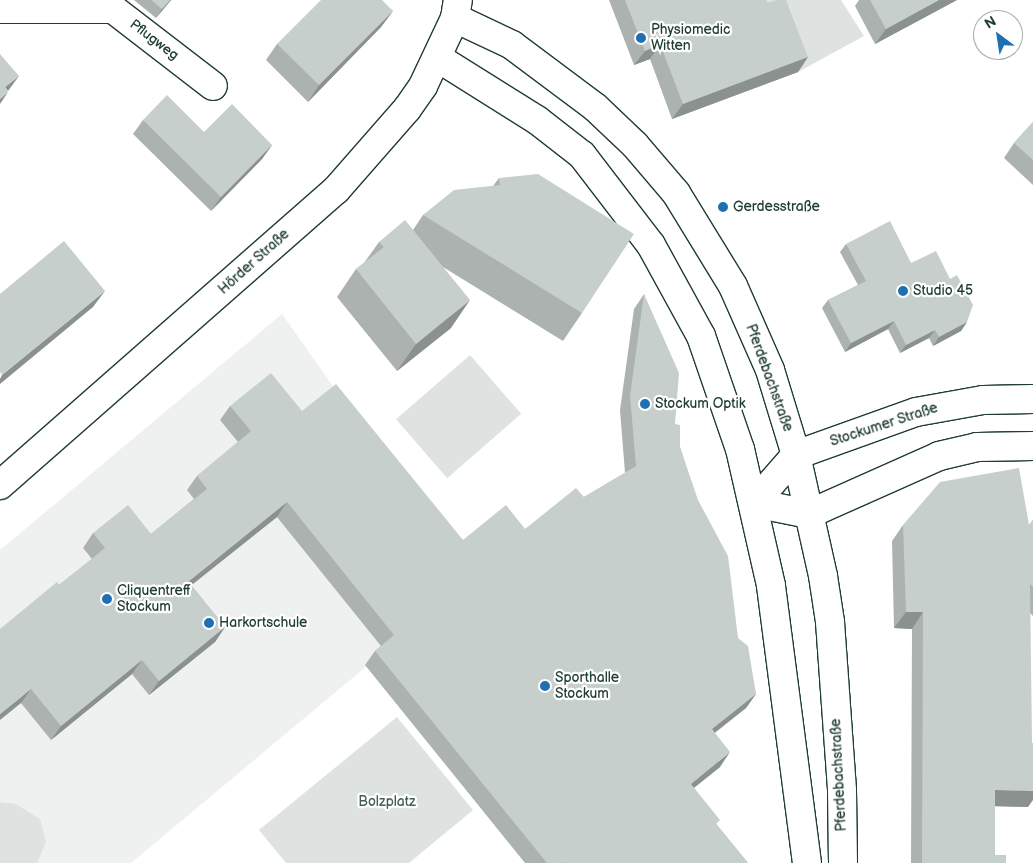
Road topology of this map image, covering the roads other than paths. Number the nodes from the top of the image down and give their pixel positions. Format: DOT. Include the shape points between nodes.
graph roads {
  1 [pos="0,9"];
  2 [pos="457,9"];
  3 [pos="438,58"];
  4 [pos="213,86"];
  5 [pos="1033,399"];
  6 [pos="1033,446"];
  7 [pos="796,455"];
  8 [pos="0,485"];
  9 [pos="754,503"];
  10 [pos="809,514"];
  11 [pos="808,863"];
  12 [pos="843,863"];
  1 -- 4 [label="main road, Pflugweg" via="113,9"];
  2 -- 3 [label="main road, Hörder Straße"];
  2 -- 7 [label="main road, Pferdebachstraße" via="562,81 635,145 676,193 737,294 770,370"];
  3 -- 8 [label="main road, Hörder Straße" via="407,109 336,190"];
  3 -- 9 [label="main road" via="538,120 582,155 651,245 701,336 740,449"];
  5 -- 7 [label="main road, Stockumer Straße" via="983,400 916,412"];
  6 -- 10 [label="main road" via="977,447 939,456"];
  7 -- 9 [label="main road"];
  7 -- 10 [label="main road, Pferdebachstraße"];
  9 -- 10 [label="main road"];
  9 -- 11 [label="main road" via="771,586"];
  10 -- 12 [label="main road, Pferdebachstraße" via="830,622 842,791"];
}
